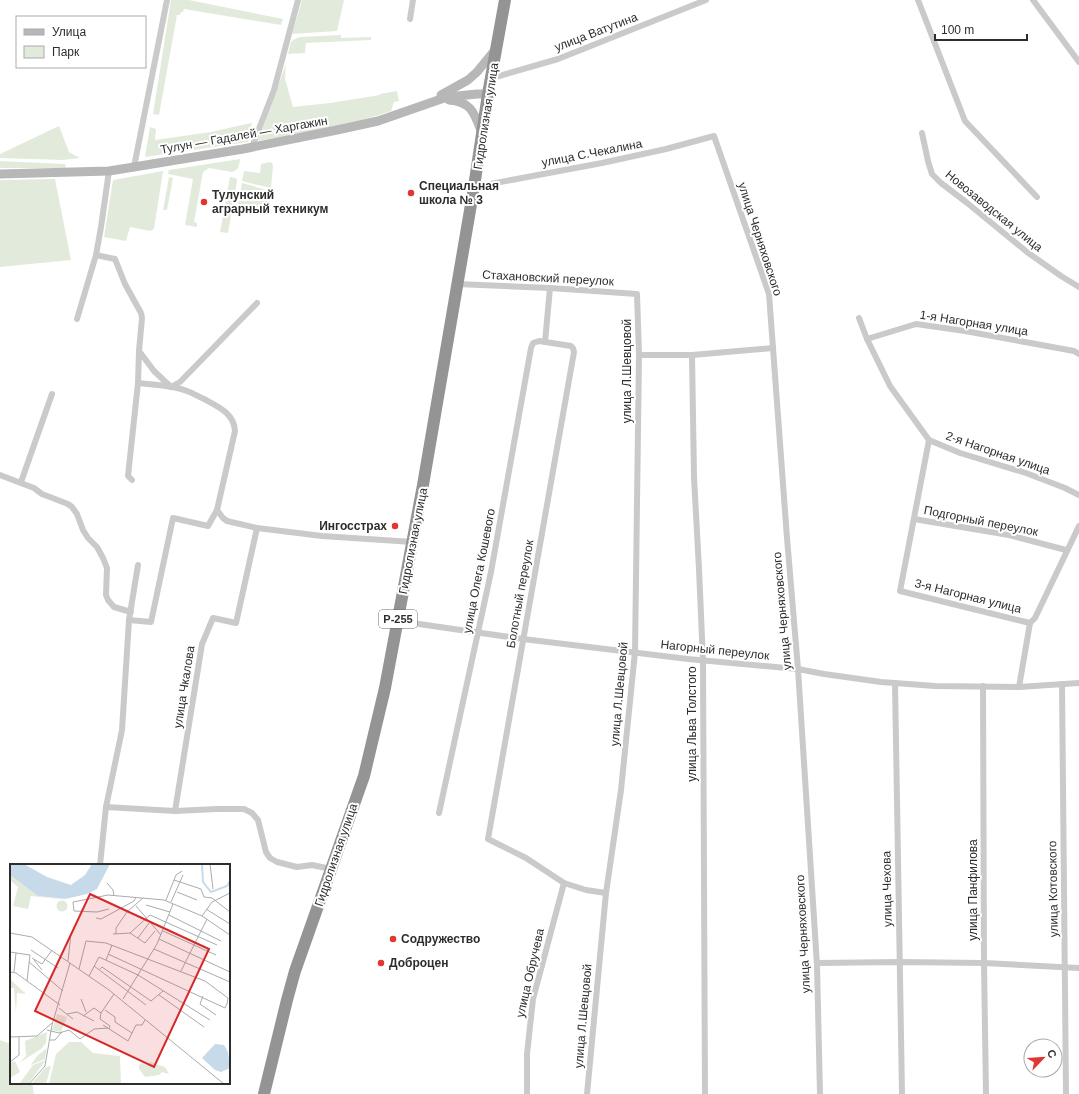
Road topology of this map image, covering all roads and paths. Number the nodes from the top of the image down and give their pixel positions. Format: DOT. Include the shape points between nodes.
graph roads {
  1 [pos="167,0"];
  2 [pos="298,0"];
  3 [pos="413,0"];
  4 [pos="505,0"];
  5 [pos="706,0"];
  6 [pos="918,0"];
  7 [pos="1033,0"];
  8 [pos="410,19"];
  9 [pos="497,48"];
  10 [pos="1079,62"];
  11 [pos="492,78"];
  12 [pos="488,94"];
  13 [pos="437,100"];
  14 [pos="423,105"];
  15 [pos="482,133"];
  16 [pos="922,133"];
  17 [pos="714,136"];
  18 [pos="252,147"];
  19 [pos="134,168"];
  20 [pos="109,172"];
  21 [pos="0,174"];
  22 [pos="474,187"];
  23 [pos="1037,197"];
  24 [pos="96,254"];
  25 [pos="457,284"];
  26 [pos="1079,287"];
  27 [pos="550,288"];
  28 [pos="638,294"];
  29 [pos="257,303"];
  30 [pos="859,318"];
  31 [pos="77,319"];
  32 [pos="867,339"];
  33 [pos="545,342"];
  34 [pos="773,348"];
  35 [pos="139,351"];
  36 [pos="1079,354"];
  37 [pos="639,355"];
  38 [pos="692,355"];
  39 [pos="138,382"];
  40 [pos="171,387"];
  41 [pos="52,394"];
  42 [pos="930,440"];
  43 [pos="0,475"];
  44 [pos="132,480"];
  45 [pos="21,482"];
  46 [pos="1079,495"];
  47 [pos="217,510"];
  48 [pos="914,519"];
  49 [pos="1079,526"];
  50 [pos="257,528"];
  51 [pos="413,542"];
  52 [pos="1066,550"];
  53 [pos="138,565"];
  54 [pos="131,612"];
  55 [pos="129,620"];
  56 [pos="398,621"];
  57 [pos="1030,623"];
  58 [pos="478,632"];
  59 [pos="523,638"];
  60 [pos="635,652"];
  61 [pos="703,661"];
  62 [pos="798,669"];
  63 [pos="895,683"];
  64 [pos="1079,683"];
  65 [pos="1062,684"];
  66 [pos="983,686"];
  67 [pos="1019,687"];
  68 [pos="106,807"];
  69 [pos="175,811"];
  70 [pos="439,813"];
  71 [pos="100,864"];
  72 [pos="331,869"];
  73 [pos="564,883"];
  74 [pos="606,893"];
  75 [pos="900,962"];
  76 [pos="817,963"];
  77 [pos="984,964"];
  78 [pos="1065,968"];
  79 [pos="1079,968"];
  80 [pos="264,1094"];
  81 [pos="527,1094"];
  82 [pos="587,1094"];
  83 [pos="705,1094"];
  84 [pos="820,1094"];
  85 [pos="902,1094"];
  86 [pos="986,1094"];
  87 [pos="1066,1094"];
  1 -- 19 [label="street"];
  2 -- 18 [label="street" via="274,90"];
  3 -- 8 [label="street"];
  4 -- 9 [label="highway, Гидролизная улица / Р-255"];
  5 -- 11 [label="street, улица Ватутина" via="558,59"];
  6 -- 23 [label="street" via="965,121"];
  7 -- 10 [label="street"];
  9 -- 11 [label="highway, Гидролизная улица / Р-255"];
  9 -- 14 [label="street" via="468,80"];
  11 -- 12 [label="highway, Гидролизная улица / Р-255"];
  12 -- 13 [label="street, Тулун — Гадалей — Харгажин" via="453,96"];
  12 -- 15 [label="highway, Гидролизная улица / Р-255"];
  13 -- 14 [label="street, Тулун — Гадалей — Харгажин"];
  13 -- 15 [label="street" via="459,101 466,104 475,114"];
  14 -- 18 [label="street, Тулун — Гадалей — Харгажин" via="371,122"];
  15 -- 22 [label="highway, Гидролизная улица / Р-255"];
  16 -- 26 [label="street, Новозаводская улица" via="932,174 941,183 1027,252"];
  17 -- 22 [label="street, улица С.Чекалина" via="666,149"];
  17 -- 34 [label="street, улица Черняховского" via="769,294"];
  18 -- 19 [label="street, Тулун — Гадалей — Харгажин"];
  19 -- 20 [label="street, Тулун — Гадалей — Харгажин"];
  20 -- 21 [label="street, Тулун — Гадалей — Харгажин"];
  20 -- 24 [label="street"];
  22 -- 25 [label="highway, Гидролизная улица / Р-255"];
  24 -- 31 [label="street"];
  24 -- 35 [label="street" via="115,259 141,313"];
  25 -- 27 [label="street, Стахановский переулок"];
  25 -- 51 [label="highway, Гидролизная улица / Р-255"];
  27 -- 28 [label="street, Стахановский переулок"];
  27 -- 33 [label="street"];
  28 -- 37 [label="street, улица Л.Шевцовой"];
  29 -- 40 [label="street" via="180,382"];
  30 -- 32 [label="street, 2-я Нагорная улица"];
  32 -- 36 [label="street, 1-я Нагорная улица" via="916,324 972,332"];
  32 -- 42 [label="street, 2-я Нагорная улица" via="890,386"];
  33 -- 58 [label="street, улица Олега Кошевого" via="533,343 531,348"];
  33 -- 59 [label="street, Болотный переулок" via="571,346 574,352"];
  34 -- 38 [label="street"];
  34 -- 62 [label="street, улица Черняховского"];
  35 -- 39 [label="street"];
  35 -- 40 [label="street" via="154,371"];
  37 -- 38 [label="street"];
  37 -- 60 [label="street, улица Л.Шевцовой"];
  38 -- 61 [label="street, улица Льва Толстого" via="694,477"];
  39 -- 40 [label="street"];
  39 -- 44 [label="street" via="128,476"];
  40 -- 47 [label="street" via="188,391 216,406 229,416 235,426"];
  41 -- 45 [label="street"];
  42 -- 46 [label="street, 2-я Нагорная улица" via="960,453 1026,472"];
  42 -- 48 [label="street"];
  43 -- 45 [label="street"];
  45 -- 54 [label="street" via="68,504 75,510 83,530 97,547 107,568 108,600 114,607"];
  47 -- 50 [label="street" via="228,521"];
  47 -- 55 [label="street" via="208,526 173,518 151,622"];
  48 -- 52 [label="street, Подгорный переулок" via="1009,535"];
  48 -- 57 [label="street, 3-я Нагорная улица" via="900,591"];
  49 -- 52 [label="street, 3-я Нагорная улица"];
  50 -- 51 [label="street" via="322,536"];
  50 -- 69 [label="street, улица Чкалова" via="236,623 213,618 202,644"];
  51 -- 56 [label="highway, Гидролизная улица / Р-255"];
  52 -- 57 [label="street, 3-я Нагорная улица" via="1035,618"];
  53 -- 54 [label="street"];
  54 -- 55 [label="street"];
  55 -- 68 [label="street" via="122,730"];
  56 -- 58 [label="street, Нагорный переулок"];
  56 -- 72 [label="highway, Гидролизная улица / Р-255" via="367,766"];
  57 -- 67 [label="street, 3-я Нагорная улица"];
  58 -- 59 [label="street, Нагорный переулок"];
  58 -- 70 [label="street, улица Олега Кошевого"];
  59 -- 60 [label="street, Нагорный переулок"];
  59 -- 73 [label="street, Болотный переулок" via="488,839 526,858"];
  60 -- 61 [label="street, Нагорный переулок"];
  60 -- 74 [label="street, улица Л.Шевцовой" via="621,790"];
  61 -- 62 [label="street, Нагорный переулок"];
  61 -- 83 [label="street, улица Льва Толстого"];
  62 -- 63 [label="street, Нагорный переулок"];
  62 -- 76 [label="street, улица Черняховского"];
  63 -- 66 [label="street, Нагорный переулок"];
  63 -- 75 [label="street, улица Чехова"];
  64 -- 65 [label="street, Нагорный переулок"];
  65 -- 67 [label="street, Нагорный переулок"];
  65 -- 78 [label="street, улица Котовского"];
  66 -- 67 [label="street, Нагорный переулок"];
  66 -- 77 [label="street, улица Панфилова"];
  68 -- 69 [label="street"];
  68 -- 71 [label="street"];
  69 -- 72 [label="street" via="217,808 248,811 256,816 267,855 273,861 297,867 312,864"];
  72 -- 80 [label="highway, Гидролизная улица / Р-255" via="294,978"];
  73 -- 74 [label="street"];
  73 -- 81 [label="street, улица Обручева" via="533,999 527,1054"];
  74 -- 82 [label="street, улица Л.Шевцовой"];
  75 -- 76 [label="street"];
  75 -- 77 [label="street"];
  75 -- 85 [label="street, улица Чехова"];
  76 -- 84 [label="street, улица Черняховского"];
  77 -- 78 [label="street"];
  77 -- 86 [label="street, улица Панфилова"];
  78 -- 79 [label="street"];
  78 -- 87 [label="street, улица Котовского"];
}
